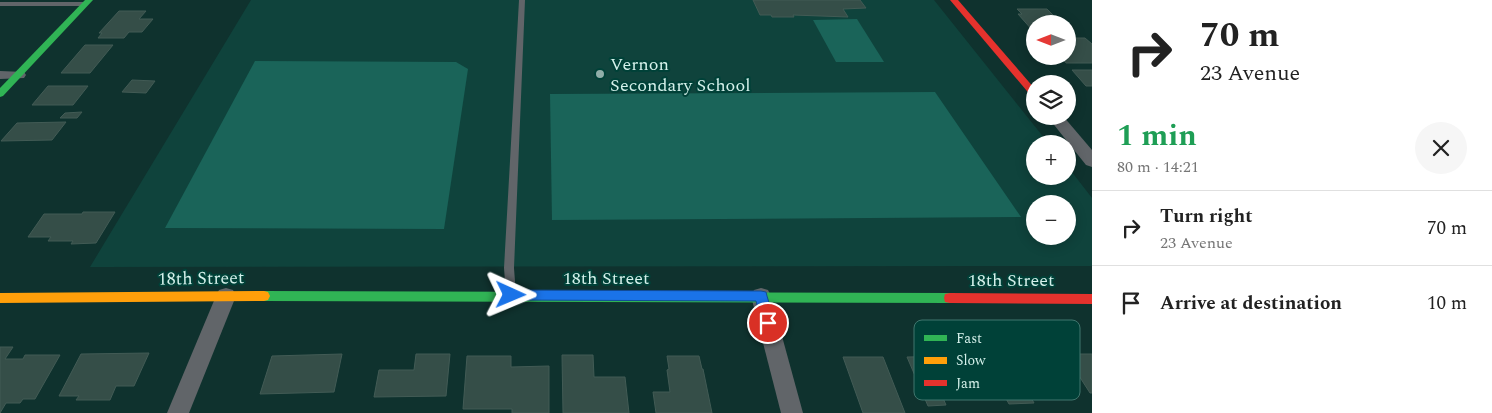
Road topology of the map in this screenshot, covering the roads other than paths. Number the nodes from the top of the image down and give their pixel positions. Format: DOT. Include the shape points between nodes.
graph roads {
  1 [pos="522,0"];
  2 [pos="954,0"];
  3 [pos="87,2"];
  4 [pos="0,4"];
  5 [pos="0,75"];
  6 [pos="19,75"];
  7 [pos="1026,84"];
  8 [pos="0,94"];
  9 [pos="1062,125"];
  10 [pos="1092,161"];
  11 [pos="511,295"];
  12 [pos="226,296"];
  13 [pos="761,296"];
  14 [pos="0,298"];
  15 [pos="1092,299"];
  16 [pos="178,413"];
  17 [pos="792,413"];
  1 -- 11 [label="lane" via="509,268"];
  2 -- 7 [label="street"];
  3 -- 4 [label="lane"];
  3 -- 6 [label="street"];
  5 -- 6 [label="street"];
  6 -- 8 [label="street"];
  9 -- 10 [label="street"];
  11 -- 12 [label="street, 18th Street"];
  11 -- 13 [label="street, 18th Street"];
  12 -- 14 [label="street, 18th Street"];
  12 -- 16 [label="street"];
  13 -- 15 [label="street, 18th Street"];
  13 -- 17 [label="street"];
}
